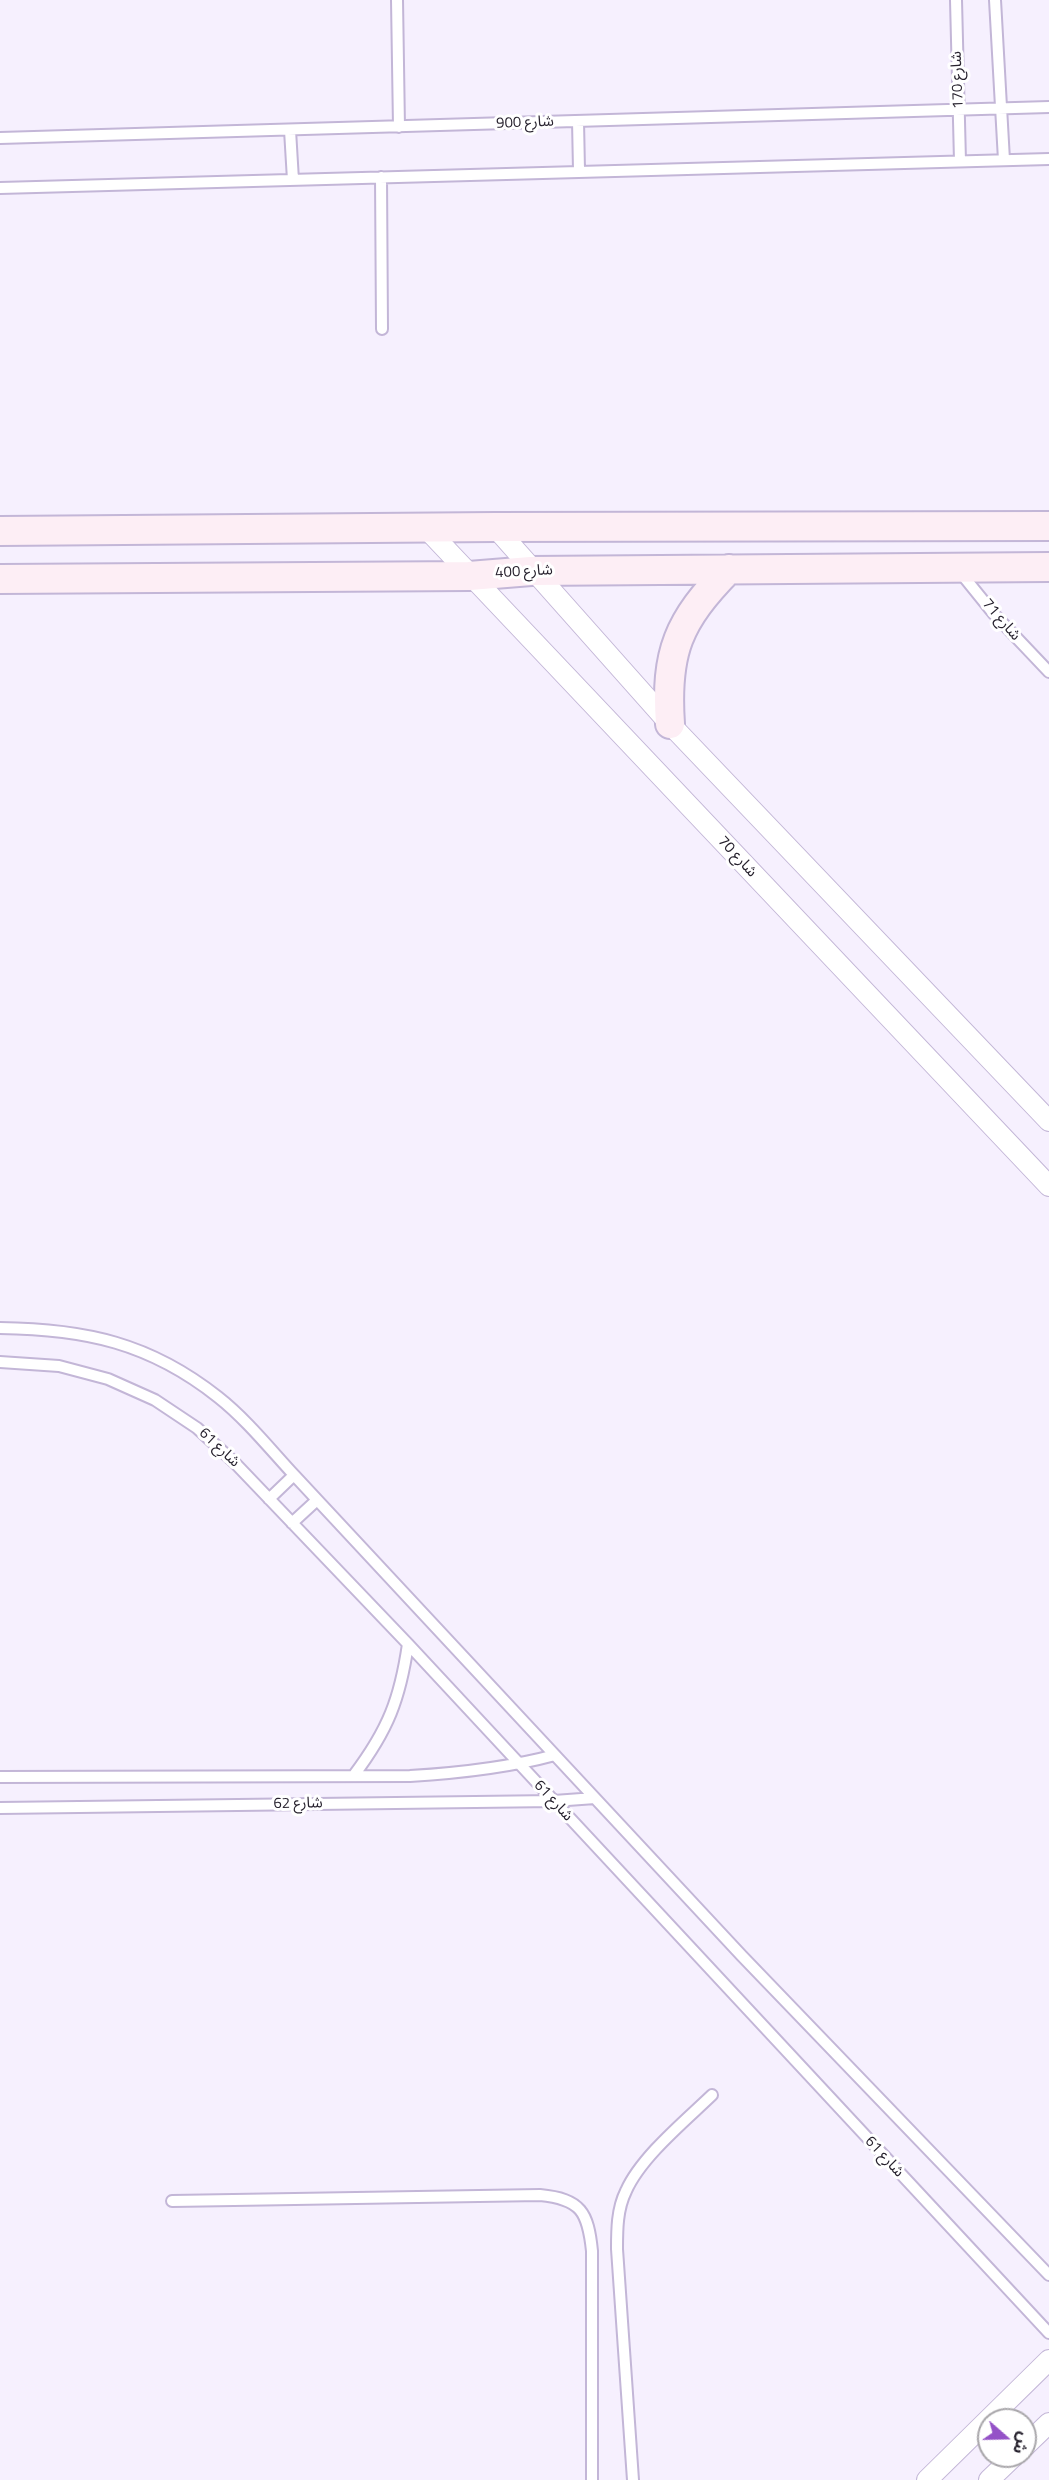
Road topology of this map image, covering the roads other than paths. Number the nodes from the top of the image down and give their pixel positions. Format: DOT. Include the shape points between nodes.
graph roads {
  1 [pos="396,0"];
  2 [pos="956,0"];
  3 [pos="995,0"];
  4 [pos="1049,107"];
  5 [pos="1001,108"];
  6 [pos="959,110"];
  7 [pos="578,121"];
  8 [pos="399,127"];
  9 [pos="290,130"];
  10 [pos="0,138"];
  11 [pos="1049,159"];
  12 [pos="1004,160"];
  13 [pos="960,161"];
  14 [pos="579,170"];
  15 [pos="381,177"];
  16 [pos="293,180"];
  17 [pos="0,188"];
  18 [pos="382,329"];
  19 [pos="1049,526"];
  20 [pos="425,527"];
  21 [pos="495,527"];
  22 [pos="0,531"];
  23 [pos="956,567"];
  24 [pos="1049,567"];
  25 [pos="729,569"];
  26 [pos="531,571"];
  27 [pos="469,576"];
  28 [pos="0,579"];
  29 [pos="1049,672"];
  30 [pos="670,724"];
  31 [pos="1049,1121"];
  32 [pos="1049,1186"];
  33 [pos="0,1328"];
  34 [pos="0,1362"];
  35 [pos="294,1475"];
  36 [pos="269,1499"];
  37 [pos="317,1500"];
  38 [pos="292,1523"];
  39 [pos="408,1644"];
  40 [pos="555,1755"];
  41 [pos="520,1765"];
  42 [pos="354,1774"];
  43 [pos="0,1777"];
  44 [pos="595,1798"];
  45 [pos="554,1801"];
  46 [pos="0,1808"];
  47 [pos="712,2095"];
  48 [pos="172,2201"];
  49 [pos="1049,2275"];
  50 [pos="1049,2333"];
  51 [pos="1049,2360"];
  52 [pos="1049,2423"];
  53 [pos="1037,2434"];
  54 [pos="1002,2468"];
  55 [pos="592,2480"];
  56 [pos="633,2480"];
  57 [pos="927,2480"];
  58 [pos="989,2480"];
  1 -- 8 [label="lane"];
  2 -- 6 [label="lane, شارع 170"];
  3 -- 5 [label="lane"];
  4 -- 5 [label="lane, شارع 900"];
  5 -- 6 [label="lane, شارع 900"];
  5 -- 12 [label="lane"];
  6 -- 7 [label="lane, شارع 900"];
  6 -- 13 [label="lane, شارع 170"];
  7 -- 8 [label="lane, شارع 900"];
  7 -- 14 [label="lane"];
  8 -- 9 [label="lane, شارع 900"];
  9 -- 10 [label="lane, شارع 900"];
  9 -- 16 [label="lane"];
  11 -- 12 [label="lane"];
  12 -- 13 [label="lane"];
  13 -- 14 [label="lane"];
  14 -- 15 [label="lane"];
  15 -- 16 [label="lane"];
  15 -- 18 [label="lane"];
  16 -- 17 [label="lane"];
  19 -- 21 [label="street"];
  20 -- 21 [label="street"];
  20 -- 22 [label="street"];
  20 -- 27 [label="street, شارع 70"];
  21 -- 26 [label="street"];
  23 -- 24 [label="street, شارع 400"];
  23 -- 25 [label="street, شارع 400"];
  23 -- 29 [label="lane, شارع 71"];
  25 -- 26 [label="street, شارع 400"];
  25 -- 30 [label="street" via="702,596 684,625 670,668"];
  26 -- 27 [label="street, شارع 400"];
  26 -- 30 [label="street"];
  27 -- 28 [label="street, شارع 400"];
  27 -- 32 [label="street, شارع 70"];
  30 -- 31 [label="street"];
  33 -- 35 [label="lane" via="100,1337 142,1351 183,1372 219,1398"];
  34 -- 36 [label="lane, شارع 61" via="59,1366 108,1379 155,1400 197,1428"];
  35 -- 36 [label="lane"];
  35 -- 37 [label="lane"];
  36 -- 38 [label="lane, شارع 61"];
  37 -- 38 [label="lane"];
  37 -- 40 [label="lane"];
  38 -- 39 [label="lane, شارع 61"];
  39 -- 41 [label="lane, شارع 61"];
  39 -- 42 [label="lane" via="392,1714 376,1746"];
  40 -- 41 [label="lane, شارع 62"];
  40 -- 44 [label="lane"];
  41 -- 42 [label="lane, شارع 62" via="411,1776"];
  41 -- 45 [label="lane, شارع 61"];
  42 -- 43 [label="lane, شارع 62"];
  44 -- 45 [label="lane, شارع 62"];
  44 -- 49 [label="lane"];
  45 -- 46 [label="lane, شارع 62"];
  45 -- 50 [label="lane, شارع 61"];
  47 -- 56 [label="lane" via="641,2166 625,2191 617,2220"];
  48 -- 55 [label="lane" via="540,2195 563,2198 582,2211 590,2229"];
  51 -- 57 [label="street"];
  52 -- 53 [label="street"];
  54 -- 58 [label="street"];
}
